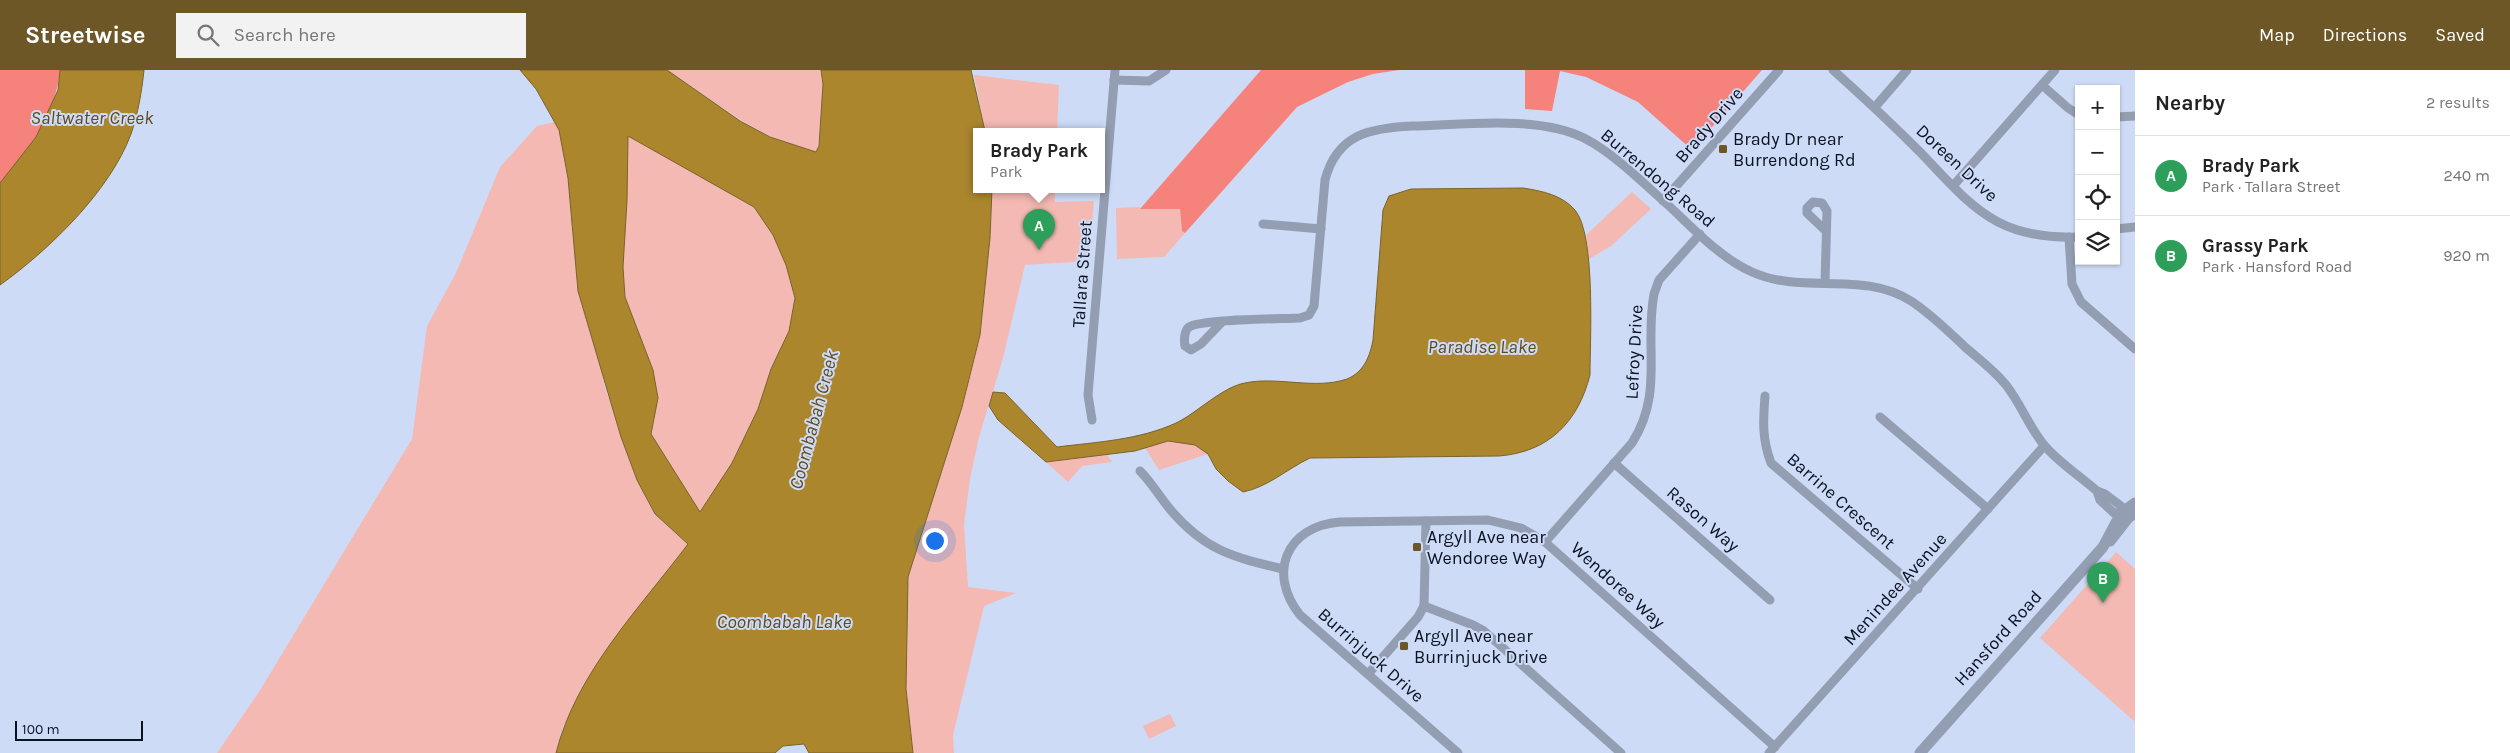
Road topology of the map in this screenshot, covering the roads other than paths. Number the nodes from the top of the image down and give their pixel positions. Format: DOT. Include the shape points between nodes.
graph roads {
  1 [pos="1114,70"];
  2 [pos="1166,70"];
  3 [pos="1779,70"];
  4 [pos="1833,70"];
  5 [pos="1907,70"];
  6 [pos="2055,70"];
  7 [pos="1114,80"];
  8 [pos="2042,85"];
  9 [pos="1875,107"];
  10 [pos="2075,112"];
  11 [pos="2135,116"];
  12 [pos="2120,117"];
  13 [pos="1953,186"];
  14 [pos="1105,189"];
  15 [pos="1105,193"];
  16 [pos="1663,201"];
  17 [pos="1263,224"];
  18 [pos="2135,227"];
  19 [pos="2120,228"];
  20 [pos="1321,229"];
  21 [pos="1826,231"];
  22 [pos="1700,234"];
  23 [pos="2074,237"];
  24 [pos="1825,283"];
  25 [pos="1221,322"];
  26 [pos="2135,349"];
  27 [pos="1765,396"];
  28 [pos="1880,417"];
  29 [pos="1092,420"];
  30 [pos="2044,446"];
  31 [pos="1614,463"];
  32 [pos="1140,471"];
  33 [pos="2135,503"];
  34 [pos="1988,509"];
  35 [pos="2128,515"];
  36 [pos="1426,521"];
  37 [pos="1545,542"];
  38 [pos="1283,569"];
  39 [pos="1918,589"];
  40 [pos="1770,600"];
  41 [pos="1424,606"];
  42 [pos="1369,673"];
  43 [pos="1772,750"];
  44 [pos="1458,753"];
  45 [pos="1621,753"];
  46 [pos="1920,753"];
  1 -- 7 [label="street, Tallara Street"];
  2 -- 7 [label="street" via="1148,81"];
  3 -- 16 [label="street, Brady Drive"];
  4 -- 9 [label="street, Doreen Drive"];
  5 -- 9 [label="street"];
  6 -- 8 [label="street"];
  7 -- 14 [label="street, Tallara Street"];
  8 -- 10 [label="street"];
  8 -- 13 [label="street"];
  9 -- 13 [label="street, Doreen Drive"];
  11 -- 12 [label="street"];
  13 -- 23 [label="street, Doreen Drive" via="1997,221 2052,238"];
  15 -- 29 [label="street, Tallara Street" via="1088,395"];
  16 -- 20 [label="street, Burrendong Road" via="1606,151 1583,137 1557,128 1529,124 1384,127 1364,132 1348,142 1329,165"];
  16 -- 22 [label="street, Burrendong Road"];
  17 -- 20 [label="street"];
  18 -- 19 [label="street"];
  20 -- 25 [label="street, Burrendong Road" via="1314,306 1309,315"];
  21 -- 24 [label="street"];
  22 -- 24 [label="street, Burrendong Road" via="1738,265 1760,276 1783,281"];
  22 -- 31 [label="street, Lefroy Drive" via="1656,286 1652,303 1650,399 1637,435"];
  23 -- 26 [label="street" via="2072,284 2081,302"];
  24 -- 30 [label="street, Burrendong Road" via="1880,287 1918,306 2000,378"];
  27 -- 39 [label="street, Barrine Crescent" via="1762,429 1771,463"];
  28 -- 34 [label="street"];
  30 -- 34 [label="street, Menindee Avenue"];
  30 -- 35 [label="street, Burrendong Road" via="2097,491 2100,500 2114,513"];
  31 -- 37 [label="street, Lefroy Drive"];
  31 -- 40 [label="street, Rason Way"];
  32 -- 38 [label="street" via="1168,508 1212,546 1235,558"];
  33 -- 35 [label="street, Hansford Road"];
  34 -- 39 [label="street, Menindee Avenue"];
  35 -- 46 [label="street, Hansford Road" via="2114,538"];
  36 -- 37 [label="street, Wendoree Way" via="1499,521 1521,528"];
  36 -- 38 [label="street, Wendoree Way" via="1325,523 1309,530 1298,540"];
  36 -- 41 [label="street"];
  37 -- 43 [label="street, Wendoree Way"];
  38 -- 42 [label="street, Burrinjuck Drive" via="1289,601 1300,615"];
  39 -- 43 [label="street, Menindee Avenue"];
  41 -- 42 [label="street"];
  41 -- 45 [label="street" via="1484,631"];
  42 -- 44 [label="street, Burrinjuck Drive"];
}
